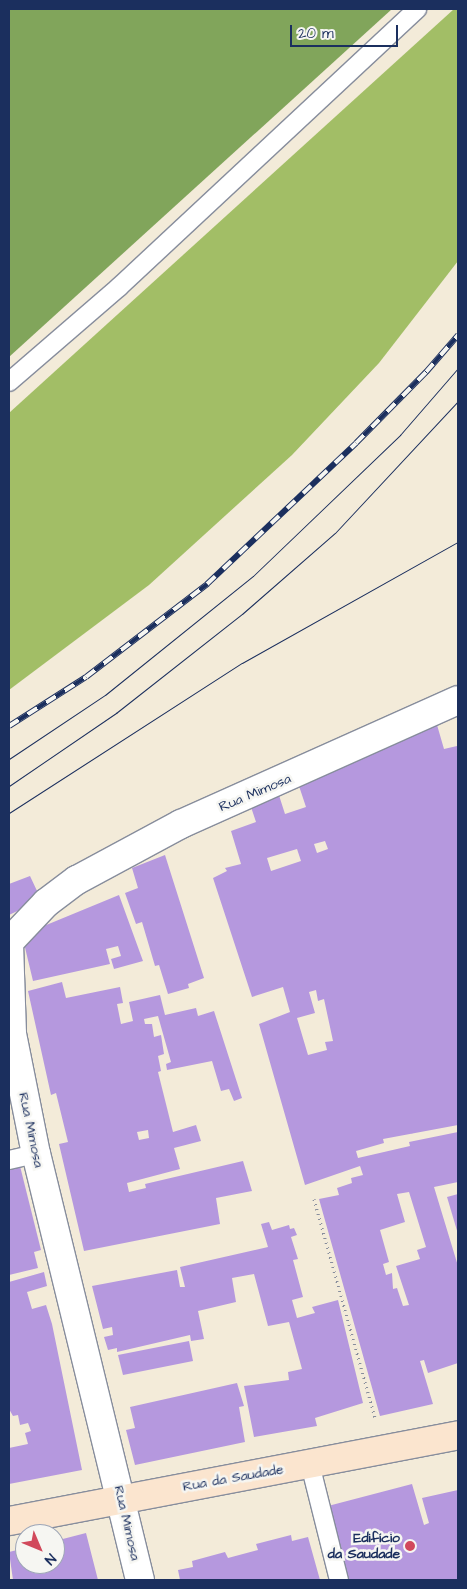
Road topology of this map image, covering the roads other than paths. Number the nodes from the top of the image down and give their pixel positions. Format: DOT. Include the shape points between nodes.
graph roads {
  1 [pos="417,9"];
  2 [pos="9,382"];
  3 [pos="458,700"];
  4 [pos="10,1034"];
  5 [pos="36,1154"];
  6 [pos="9,1160"];
  7 [pos="458,1435"];
  8 [pos="310,1464"];
  9 [pos="121,1498"];
  10 [pos="9,1522"];
  11 [pos="140,1580"];
  12 [pos="339,1580"];
  1 -- 2 [label="lane" via="119,287"];
  3 -- 4 [label="street, Rua Mimosa" via="180,824 77,880 46,903 9,942"];
  4 -- 5 [label="street, Rua Mimosa"];
  5 -- 6 [label="lane"];
  5 -- 9 [label="street, Rua Mimosa"];
  7 -- 8 [label="main road, Rua da Saudade"];
  8 -- 9 [label="main road, Rua da Saudade"];
  8 -- 12 [label="lane"];
  9 -- 10 [label="main road, Rua da Saudade"];
  9 -- 11 [label="street, Rua Mimosa"];
}
